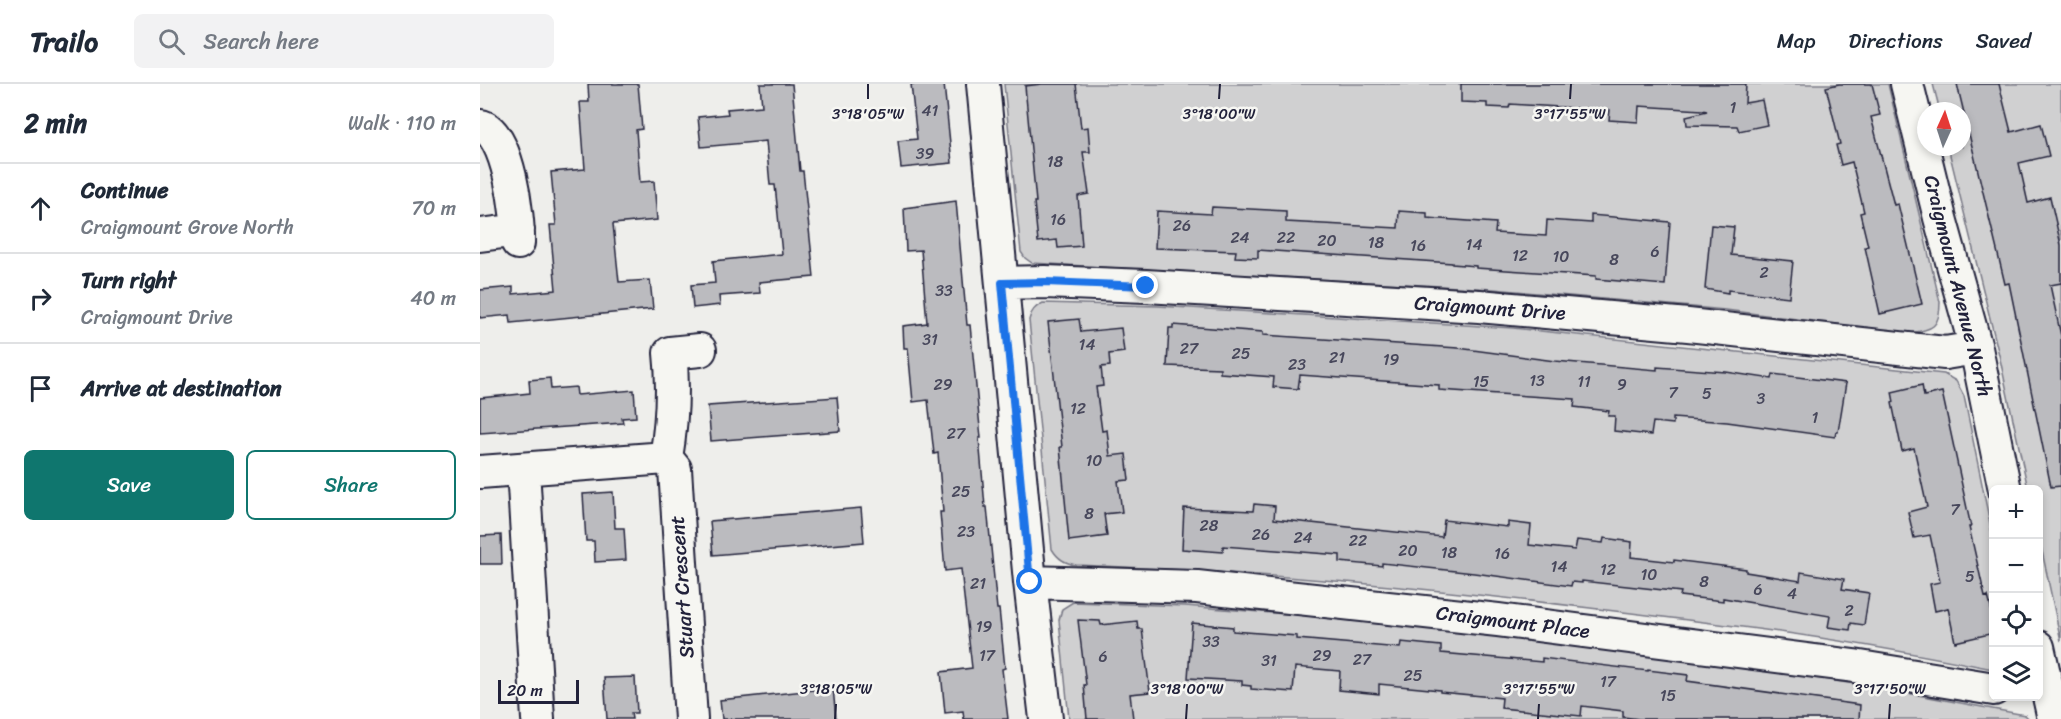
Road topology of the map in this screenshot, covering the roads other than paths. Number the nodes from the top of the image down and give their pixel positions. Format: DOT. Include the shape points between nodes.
graph roads {
  1 [pos="983,84"];
  2 [pos="1907,84"];
  3 [pos="480,126"];
  4 [pos="480,235"];
  5 [pos="1002,283"];
  6 [pos="1976,348"];
  7 [pos="700,350"];
  8 [pos="666,458"];
  9 [pos="523,469"];
  10 [pos="480,472"];
  11 [pos="2003,485"];
  12 [pos="1030,582"];
  13 [pos="2043,676"];
  14 [pos="1989,688"];
  15 [pos="2047,700"];
  16 [pos="538,719"];
  17 [pos="691,719"];
  18 [pos="1046,719"];
  1 -- 5 [label="street"];
  2 -- 6 [label="street, Craigmount Avenue North"];
  3 -- 4 [label="street" via="494,134 508,168 518,236"];
  5 -- 6 [label="street, Craigmount Drive" via="1146,286 1479,306 1945,353"];
  5 -- 12 [label="street"];
  6 -- 11 [label="street, Craigmount Avenue North"];
  7 -- 8 [label="street" via="670,353 672,423"];
  8 -- 9 [label="street"];
  8 -- 17 [label="street, Stuart Crescent" via="675,469"];
  9 -- 10 [label="street"];
  9 -- 16 [label="street"];
  12 -- 14 [label="street, Craigmount Place" via="1197,587 1487,618 1842,664"];
  12 -- 18 [label="street"];
  13 -- 15 [label="street"];
}
